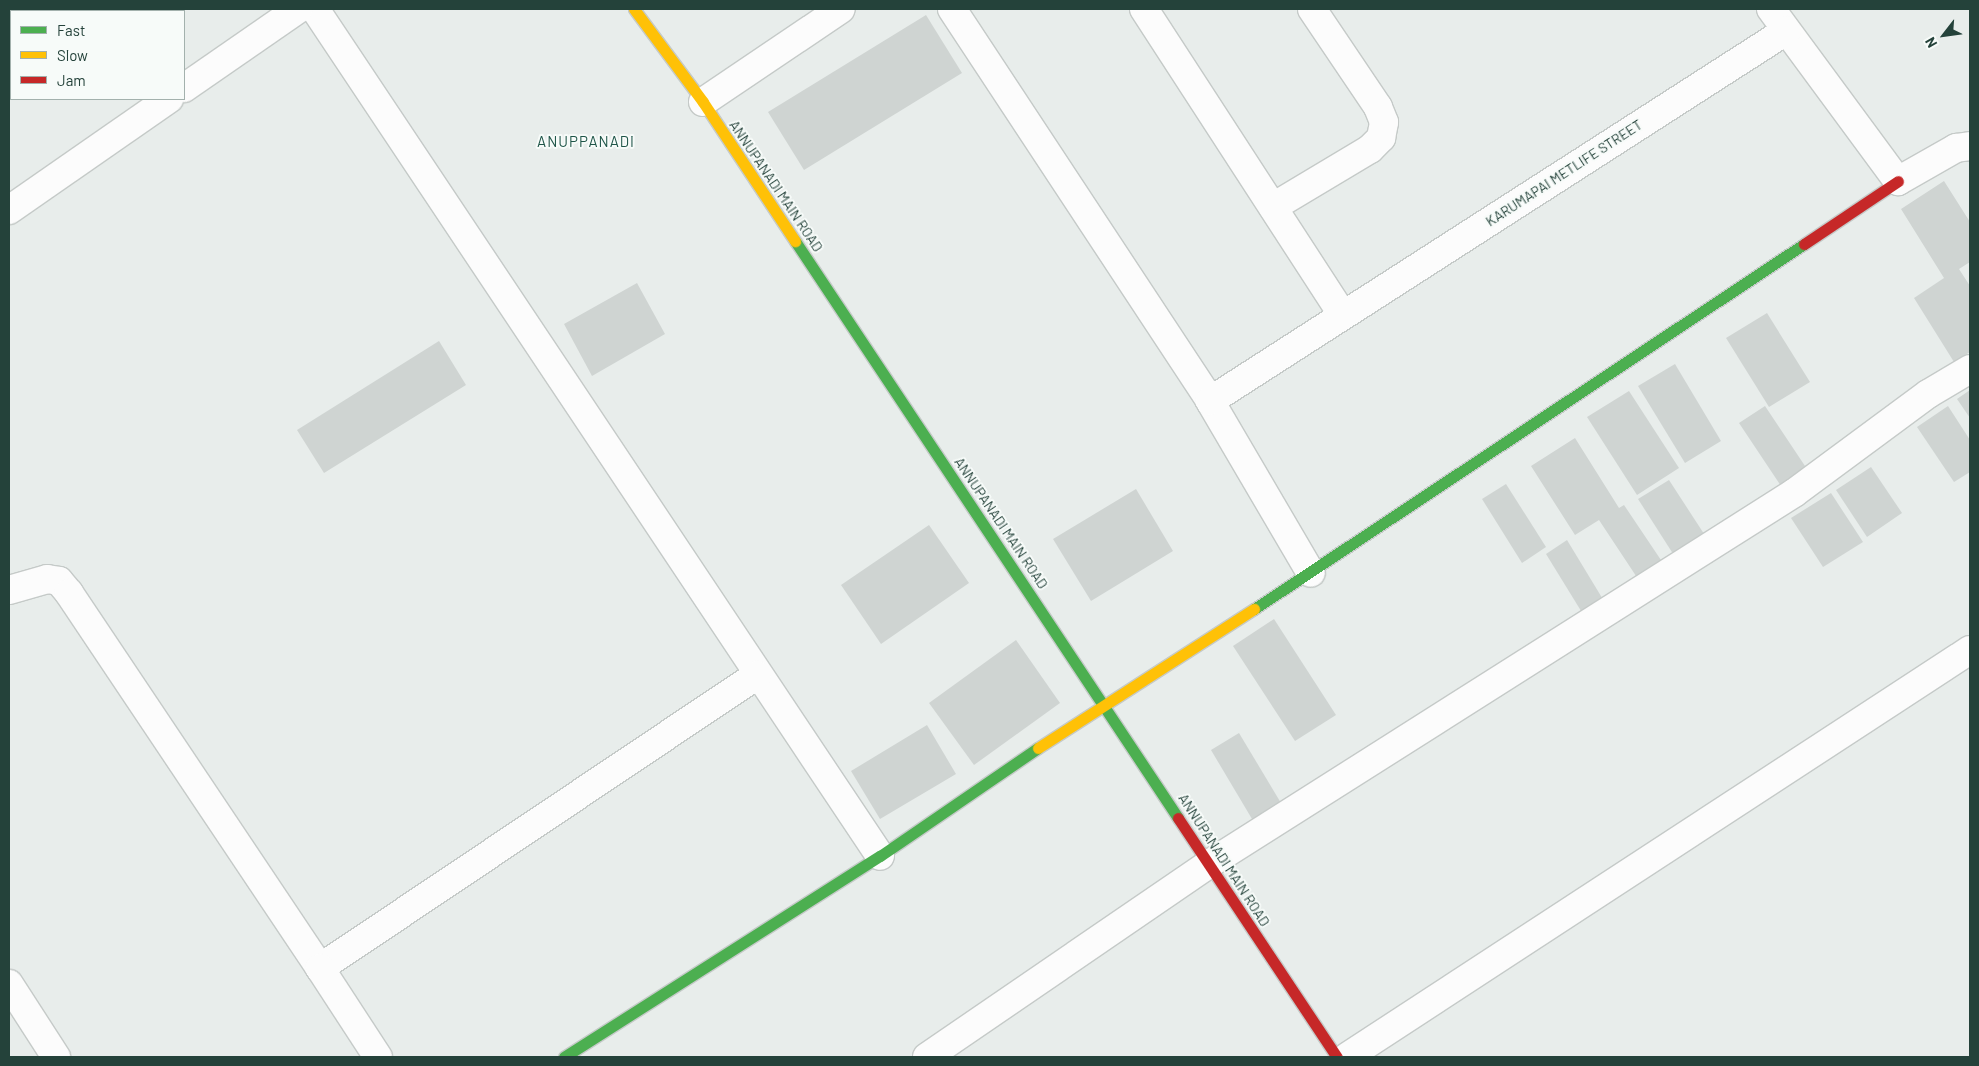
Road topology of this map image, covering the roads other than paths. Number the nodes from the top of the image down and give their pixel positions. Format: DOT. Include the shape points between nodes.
graph roads {
  1 [pos="298,9"];
  2 [pos="315,9"];
  3 [pos="634,9"];
  4 [pos="841,9"];
  5 [pos="952,9"];
  6 [pos="1144,9"];
  7 [pos="1312,9"];
  8 [pos="1771,9"];
  9 [pos="1786,31"];
  10 [pos="185,87"];
  11 [pos="168,100"];
  12 [pos="703,102"];
  13 [pos="1970,146"];
  14 [pos="1898,181"];
  15 [pos="1273,207"];
  16 [pos="9,210"];
  17 [pos="1343,315"];
  18 [pos="1970,369"];
  19 [pos="1210,401"];
  20 [pos="1312,573"];
  21 [pos="9,590"];
  22 [pos="1970,650"];
  23 [pos="757,675"];
  24 [pos="1103,704"];
  25 [pos="880,856"];
  26 [pos="1209,864"];
  27 [pos="320,968"];
  28 [pos="9,984"];
  29 [pos="56,1057"];
  30 [pos="378,1057"];
  31 [pos="564,1057"];
  32 [pos="927,1057"];
  33 [pos="1337,1057"];
  34 [pos="1347,1057"];
  1 -- 10 [label="street"];
  2 -- 23 [label="street"];
  3 -- 12 [label="street, ANNUPANADI MAIN ROAD"];
  4 -- 12 [label="street"];
  5 -- 19 [label="street"];
  6 -- 15 [label="street"];
  7 -- 15 [label="street" via="1378,107 1384,122 1381,138 1370,149"];
  8 -- 9 [label="street"];
  9 -- 14 [label="street"];
  9 -- 17 [label="street, KARUMAPAI METLIFE STREET"];
  11 -- 16 [label="street"];
  12 -- 24 [label="street, ANNUPANADI MAIN ROAD"];
  13 -- 14 [label="street" via="1956,148"];
  14 -- 20 [label="street"];
  15 -- 17 [label="street"];
  17 -- 19 [label="street, KARUMAPAI METLIFE STREET"];
  18 -- 26 [label="street" via="1928,394 1794,493"];
  19 -- 20 [label="street"];
  20 -- 24 [label="street"];
  21 -- 27 [label="street" via="47,579 59,581 69,593"];
  22 -- 34 [label="street"];
  23 -- 25 [label="street"];
  23 -- 27 [label="street"];
  24 -- 25 [label="street"];
  24 -- 26 [label="street, ANNUPANADI MAIN ROAD"];
  25 -- 31 [label="street"];
  26 -- 32 [label="street"];
  26 -- 33 [label="street, ANNUPANADI MAIN ROAD"];
  27 -- 30 [label="street"];
  28 -- 29 [label="street"];
}
